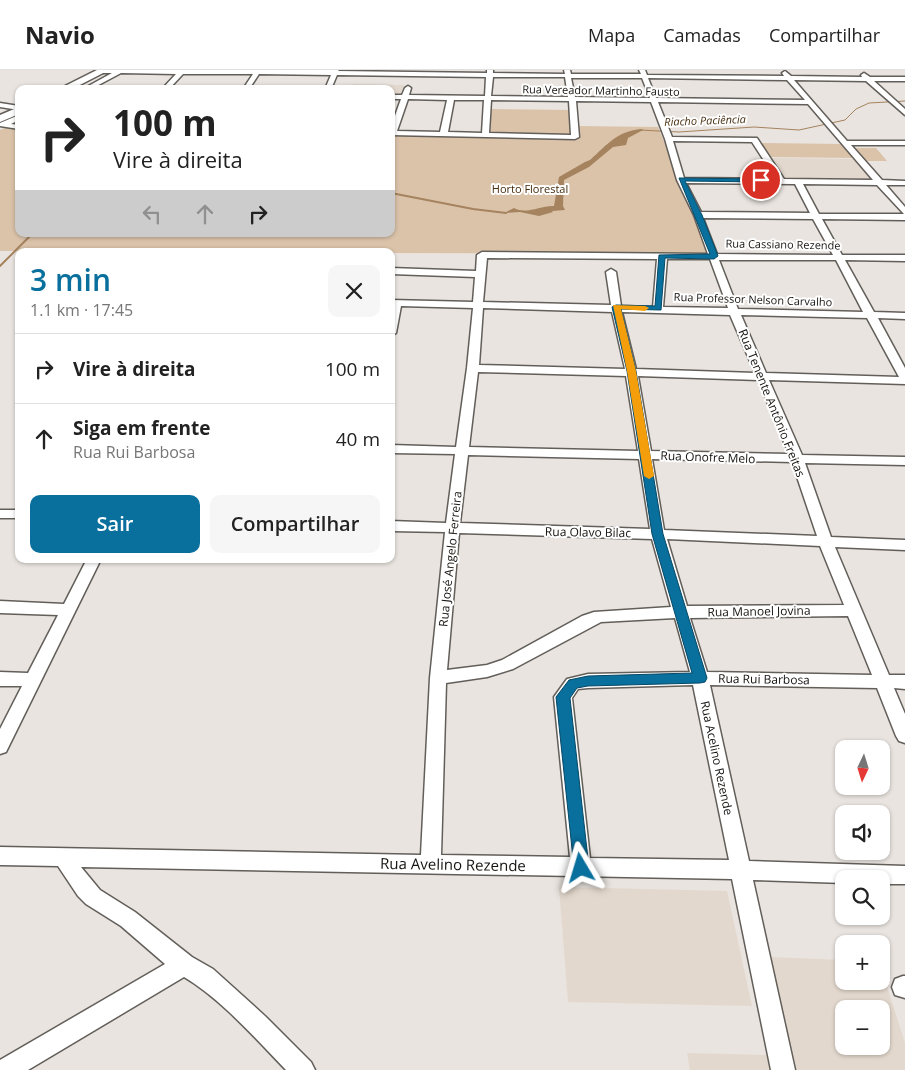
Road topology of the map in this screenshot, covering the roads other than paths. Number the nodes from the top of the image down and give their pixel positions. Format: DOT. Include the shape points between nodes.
graph roads {
  1 [pos="122,70"];
  2 [pos="704,70"];
  3 [pos="783,70"];
  4 [pos="859,70"];
  5 [pos="99,71"];
  6 [pos="182,71"];
  7 [pos="258,71"];
  8 [pos="335,72"];
  9 [pos="413,72"];
  10 [pos="489,73"];
  11 [pos="568,73"];
  12 [pos="643,73"];
  13 [pos="709,78"];
  14 [pos="868,78"];
  15 [pos="789,79"];
  16 [pos="905,79"];
  17 [pos="72,85"];
  18 [pos="94,85"];
  19 [pos="169,85"];
  20 [pos="249,85"];
  21 [pos="330,85"];
  22 [pos="714,86"];
  23 [pos="719,93"];
  24 [pos="395,97"];
  25 [pos="405,97"];
  26 [pos="451,98"];
  27 [pos="488,98"];
  28 [pos="572,99"];
  29 [pos="652,100"];
  30 [pos="810,102"];
  31 [pos="726,104"];
  32 [pos="896,104"];
  33 [pos="905,105"];
  34 [pos="0,107"];
  35 [pos="15,109"];
  36 [pos="15,112"];
  37 [pos="905,113"];
  38 [pos="0,119"];
  39 [pos="15,120"];
  40 [pos="395,125"];
  41 [pos="15,126"];
  42 [pos="444,132"];
  43 [pos="395,133"];
  44 [pos="485,135"];
  45 [pos="669,139"];
  46 [pos="846,143"];
  47 [pos="905,143"];
  48 [pos="681,180"];
  49 [pos="781,181"];
  50 [pos="797,181"];
  51 [pos="880,182"];
  52 [pos="905,182"];
  53 [pos="905,212"];
  54 [pos="698,215"];
  55 [pos="817,216"];
  56 [pos="905,217"];
  57 [pos="481,256"];
  58 [pos="662,256"];
  59 [pos="714,256"];
  60 [pos="840,258"];
  61 [pos="905,258"];
  62 [pos="395,271"];
  63 [pos="611,272"];
  64 [pos="480,274"];
  65 [pos="395,303"];
  66 [pos="477,304"];
  67 [pos="616,307"];
  68 [pos="658,309"];
  69 [pos="734,311"];
  70 [pos="869,315"];
  71 [pos="905,316"];
  72 [pos="472,368"];
  73 [pos="632,371"];
  74 [pos="761,376"];
  75 [pos="905,380"];
  76 [pos="395,449"];
  77 [pos="464,451"];
  78 [pos="646,455"];
  79 [pos="797,459"];
  80 [pos="905,461"];
  81 [pos="0,514"];
  82 [pos="15,514"];
  83 [pos="395,526"];
  84 [pos="452,529"];
  85 [pos="658,534"];
  86 [pos="826,542"];
  87 [pos="905,545"];
  88 [pos="92,563"];
  89 [pos="0,607"];
  90 [pos="70,610"];
  91 [pos="854,610"];
  92 [pos="680,612"];
  93 [pos="438,678"];
  94 [pos="700,678"];
  95 [pos="0,679"];
  96 [pos="34,680"];
  97 [pos="882,681"];
  98 [pos="905,682"];
  99 [pos="905,736"];
  100 [pos="0,747"];
  101 [pos="0,856"];
  102 [pos="63,857"];
  103 [pos="431,863"];
  104 [pos="581,868"];
  105 [pos="740,870"];
  106 [pos="905,875"];
  107 [pos="184,965"];
  108 [pos="5,1070"];
  109 [pos="302,1070"];
  110 [pos="784,1070"];
  1 -- 5 [label="street"];
  1 -- 6 [label="street"];
  1 -- 18 [label="street"];
  2 -- 13 [label="street"];
  3 -- 15 [label="street"];
  4 -- 14 [label="street"];
  5 -- 17 [label="highway"];
  6 -- 7 [label="street"];
  6 -- 19 [label="street"];
  7 -- 8 [label="street"];
  7 -- 20 [label="street"];
  8 -- 9 [label="street"];
  8 -- 21 [label="street"];
  9 -- 10 [label="street"];
  9 -- 25 [label="street"];
  10 -- 11 [label="street"];
  10 -- 27 [label="street"];
  11 -- 12 [label="street"];
  11 -- 28 [label="street"];
  12 -- 13 [label="street"];
  12 -- 29 [label="street, Rua Tenente Antônio Freitas"];
  13 -- 15 [label="street"];
  13 -- 22 [label="street"];
  14 -- 15 [label="street"];
  14 -- 16 [label="street"];
  14 -- 32 [label="street"];
  15 -- 30 [label="street"];
  23 -- 31 [label="street"];
  24 -- 25 [label="street, Rua Vereador Martinho Fausto"];
  25 -- 26 [label="street, Rua Vereador Martinho Fausto"];
  25 -- 40 [label="street"];
  26 -- 27 [label="street, Rua Vereador Martinho Fausto"];
  26 -- 42 [label="street"];
  27 -- 28 [label="street, Rua Vereador Martinho Fausto"];
  27 -- 44 [label="street"];
  28 -- 29 [label="street, Rua Vereador Martinho Fausto"];
  28 -- 44 [label="street" via="575,137"];
  29 -- 31 [label="street, Rua Vereador Martinho Fausto"];
  29 -- 45 [label="street, Rua Tenente Antônio Freitas"];
  30 -- 31 [label="street, Rua Vereador Martinho Fausto"];
  30 -- 46 [label="street"];
  32 -- 33 [label="street"];
  32 -- 37 [label="street"];
  34 -- 35 [label="street"];
  36 -- 38 [label="highway"];
  39 -- 41 [label="street" via="3,125"];
  43 -- 44 [label="street"];
  45 -- 48 [label="street, Rua Tenente Antônio Freitas"];
  45 -- 49 [label="street" via="754,140"];
  46 -- 47 [label="street"];
  46 -- 51 [label="street"];
  48 -- 49 [label="street"];
  48 -- 54 [label="street, Rua Tenente Antônio Freitas"];
  49 -- 50 [label="street"];
  50 -- 51 [label="street"];
  50 -- 55 [label="street"];
  51 -- 52 [label="street"];
  51 -- 53 [label="street"];
  54 -- 55 [label="street"];
  54 -- 59 [label="street, Rua Tenente Antônio Freitas"];
  55 -- 56 [label="street"];
  55 -- 60 [label="street"];
  57 -- 58 [label="street, Rua Cassiano Rezende"];
  57 -- 64 [label="street, Rua José Angelo Ferreira"];
  58 -- 59 [label="street, Rua Cassiano Rezende"];
  58 -- 68 [label="street"];
  59 -- 60 [label="street, Rua Cassiano Rezende"];
  59 -- 69 [label="street, Rua Tenente Antônio Freitas"];
  60 -- 61 [label="street, Rua Cassiano Rezende"];
  60 -- 70 [label="street"];
  62 -- 64 [label="street"];
  63 -- 67 [label="street, Rua Acelino Rezende"];
  64 -- 66 [label="street, Rua José Angelo Ferreira"];
  65 -- 66 [label="street, Rua Professor Nelson Carvalho"];
  66 -- 67 [label="street, Rua Professor Nelson Carvalho"];
  66 -- 72 [label="street, Rua José Angelo Ferreira"];
  67 -- 68 [label="street, Rua Professor Nelson Carvalho"];
  67 -- 73 [label="street, Rua Acelino Rezende"];
  68 -- 69 [label="street, Rua Professor Nelson Carvalho"];
  69 -- 70 [label="street, Rua Professor Nelson Carvalho"];
  69 -- 74 [label="street, Rua Tenente Antônio Freitas"];
  70 -- 71 [label="street, Rua Professor Nelson Carvalho"];
  70 -- 75 [label="street"];
  72 -- 73 [label="street"];
  72 -- 77 [label="street, Rua José Angelo Ferreira"];
  73 -- 74 [label="street"];
  73 -- 78 [label="street, Rua Acelino Rezende"];
  74 -- 75 [label="street"];
  74 -- 79 [label="street, Rua Tenente Antônio Freitas"];
  76 -- 77 [label="street, Rua Onofre Melo"];
  77 -- 78 [label="street, Rua Onofre Melo"];
  77 -- 84 [label="street, Rua José Angelo Ferreira"];
  78 -- 79 [label="street, Rua Onofre Melo"];
  78 -- 85 [label="street, Rua Acelino Rezende"];
  79 -- 80 [label="street, Rua Onofre Melo"];
  79 -- 86 [label="street, Rua Tenente Antônio Freitas"];
  81 -- 82 [label="street"];
  83 -- 84 [label="street, Rua Olavo Bilac"];
  84 -- 85 [label="street, Rua Olavo Bilac"];
  84 -- 93 [label="street, Rua José Angelo Ferreira"];
  85 -- 86 [label="street, Rua Olavo Bilac"];
  85 -- 92 [label="street, Rua Acelino Rezende"];
  86 -- 87 [label="street, Rua Olavo Bilac"];
  86 -- 91 [label="street, Rua Tenente Antônio Freitas"];
  88 -- 90 [label="street"];
  89 -- 90 [label="street"];
  90 -- 96 [label="street"];
  91 -- 92 [label="street, Rua Manoel Jovina"];
  91 -- 97 [label="street, Rua Tenente Antônio Freitas"];
  92 -- 93 [label="street, Rua Manoel Jovina" via="600,616 507,665"];
  92 -- 94 [label="street, Rua Acelino Rezende"];
  93 -- 103 [label="street, Rua José Angelo Ferreira"];
  94 -- 97 [label="street, Rua Rui Barbosa"];
  94 -- 104 [label="street, Rua Rui Barbosa" via="588,681 573,684 563,697"];
  94 -- 105 [label="street, Rua Acelino Rezende"];
  95 -- 96 [label="street"];
  96 -- 100 [label="street"];
  97 -- 98 [label="street, Rua Rui Barbosa"];
  97 -- 99 [label="street, Rua Tenente Antônio Freitas"];
  101 -- 102 [label="street, Rua Avelino Rezende"];
  102 -- 103 [label="street, Rua Avelino Rezende"];
  102 -- 107 [label="street" via="85,889"];
  103 -- 104 [label="street, Rua Avelino Rezende"];
  104 -- 105 [label="street, Rua Avelino Rezende"];
  105 -- 106 [label="street, Rua Avelino Rezende"];
  105 -- 110 [label="street, Rua Acelino Rezende"];
  107 -- 108 [label="street"];
  107 -- 109 [label="street" via="257,1024"];
}
